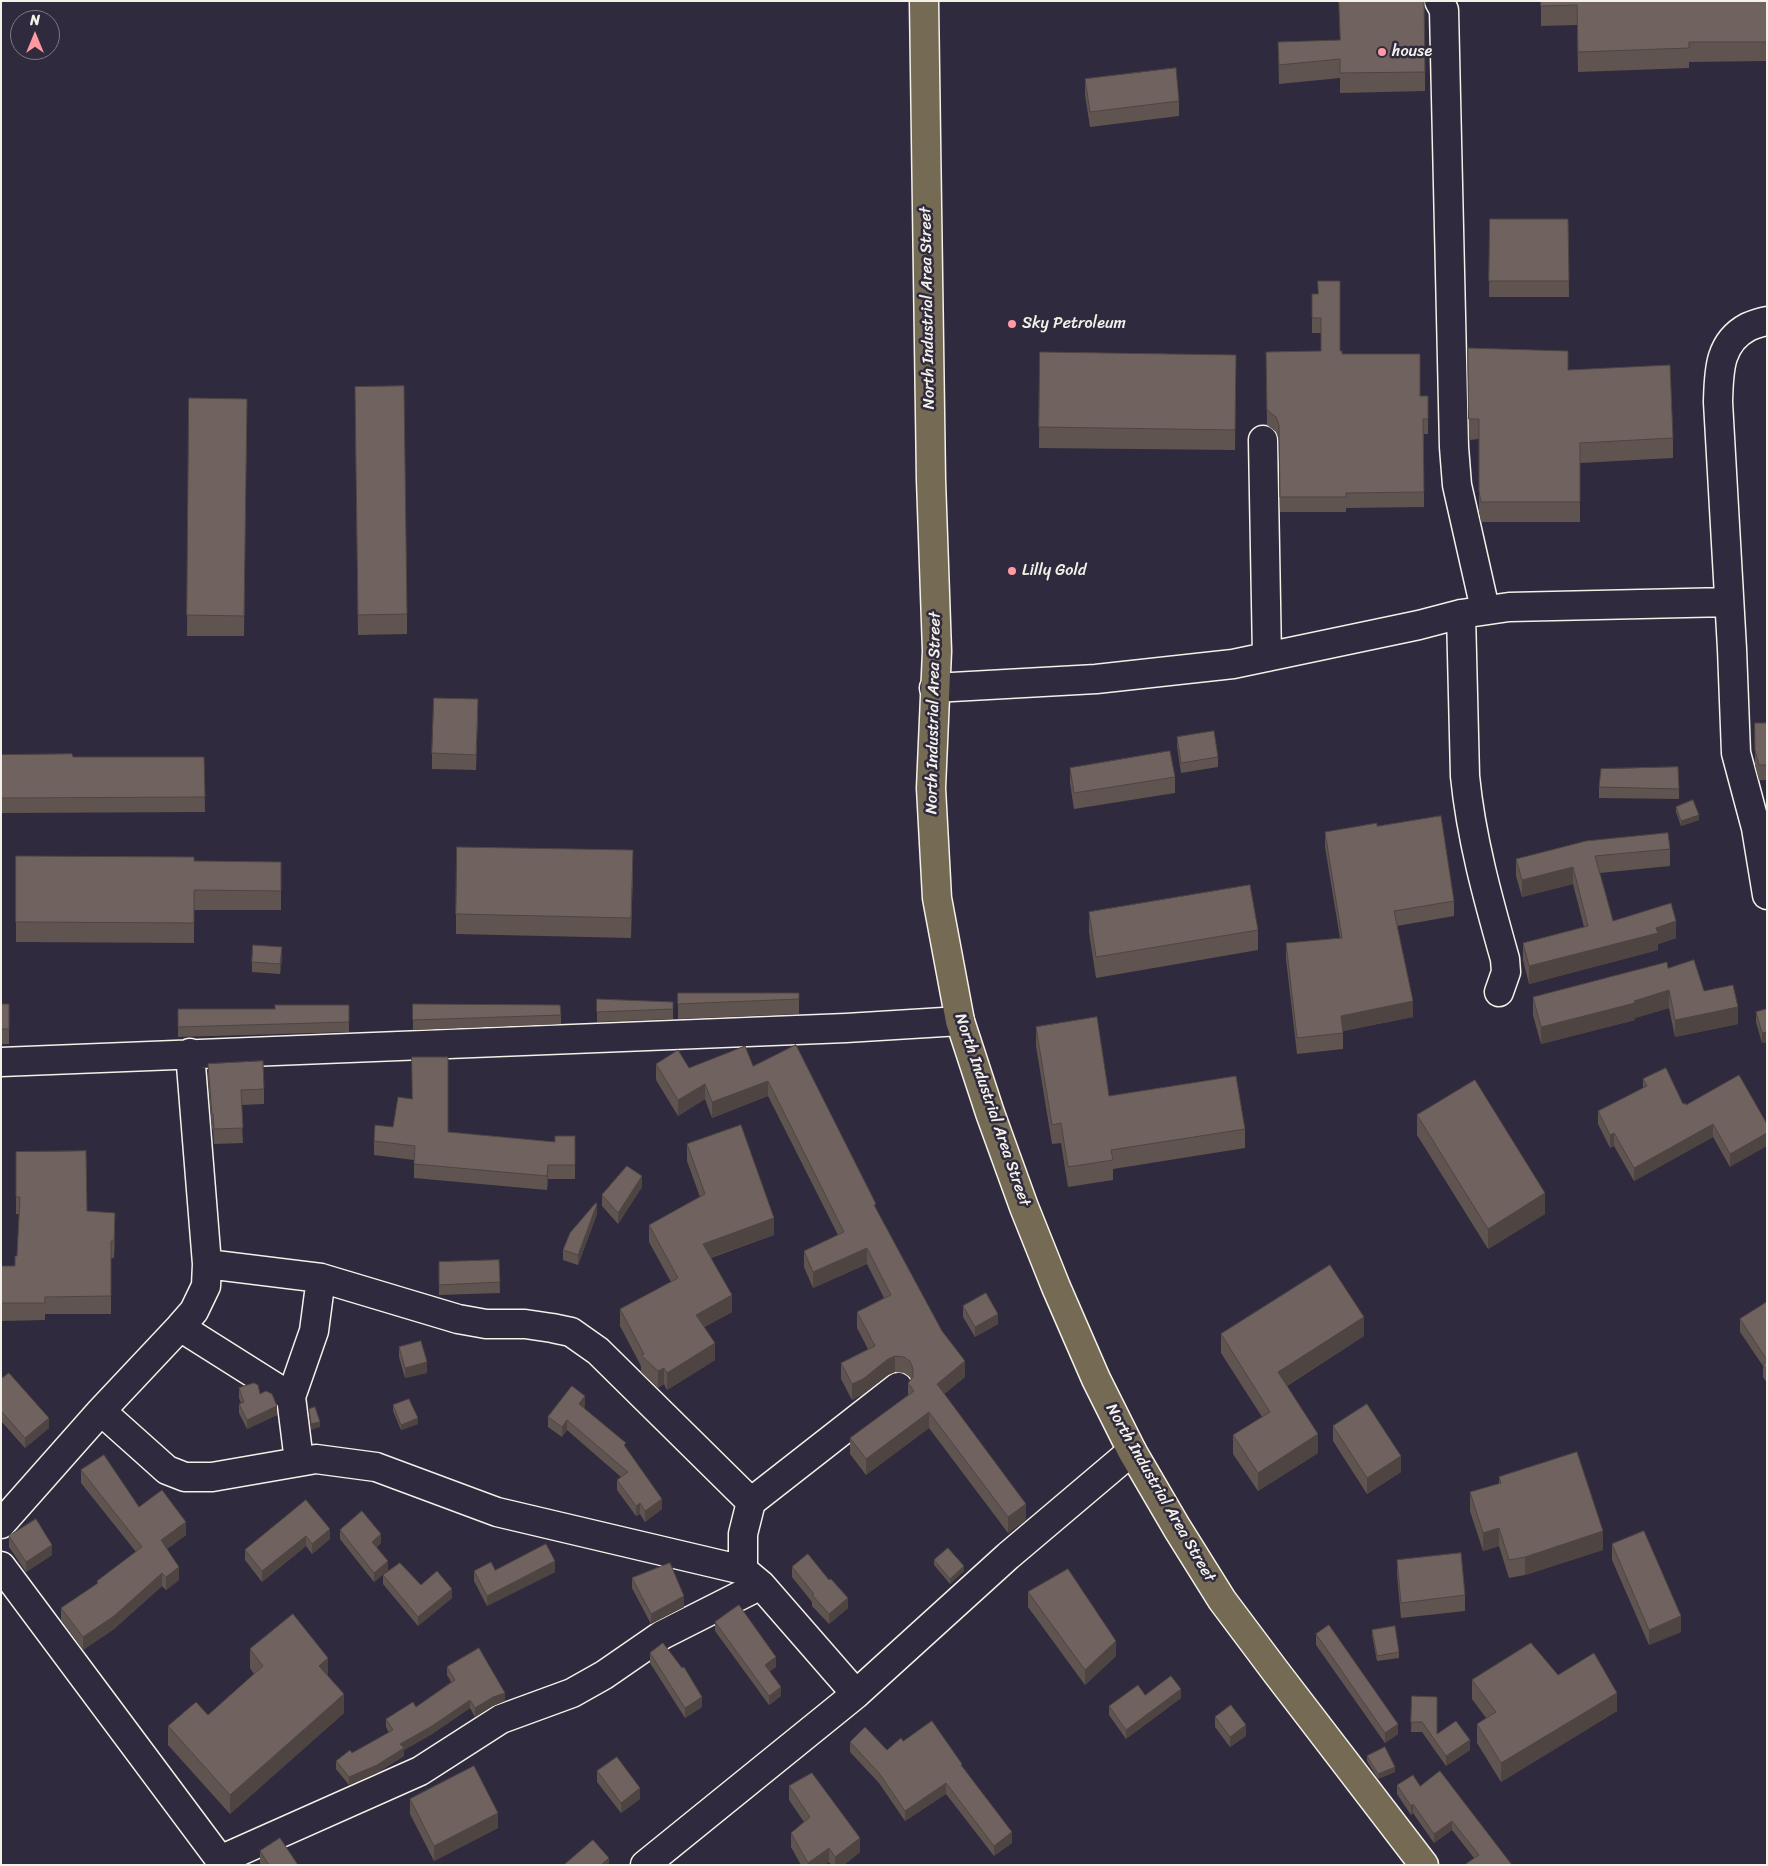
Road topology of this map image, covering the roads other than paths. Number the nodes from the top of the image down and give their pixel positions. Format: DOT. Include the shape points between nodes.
graph roads {
  1 [pos="924,1"];
  2 [pos="1439,1"];
  3 [pos="1767,321"];
  4 [pos="1263,440"];
  5 [pos="1729,602"];
  6 [pos="1473,612"];
  7 [pos="1267,657"];
  8 [pos="934,688"];
  9 [pos="1767,895"];
  10 [pos="1499,992"];
  11 [pos="960,1021"];
  12 [pos="190,1053"];
  13 [pos="1,1062"];
  14 [pos="207,1264"];
  15 [pos="320,1278"];
  16 [pos="180,1327"];
  17 [pos="898,1387"];
  18 [pos="291,1397"];
  19 [pos="101,1411"];
  20 [pos="1132,1451"];
  21 [pos="299,1461"];
  22 [pos="751,1502"];
  23 [pos="1,1524"];
  24 [pos="1,1566"];
  25 [pos="752,1578"];
  26 [pos="856,1694"];
  27 [pos="222,1862"];
  28 [pos="645,1865"];
  29 [pos="1424,1865"];
  1 -- 8 [label="main road, North Industrial Area Street" via="931,480 937,651"];
  2 -- 6 [label="street" via="1444,10 1454,446"];
  3 -- 5 [label="street" via="1739,332 1730,341 1720,366 1718,402"];
  4 -- 7 [label="street"];
  5 -- 6 [label="street" via="1509,607"];
  5 -- 9 [label="street" via="1736,753 1756,828"];
  6 -- 7 [label="street"];
  6 -- 10 [label="street" via="1466,791 1483,881 1504,959 1506,972"];
  7 -- 8 [label="street" via="1134,675"];
  8 -- 11 [label="main road, North Industrial Area Street" via="930,788 937,898"];
  11 -- 12 [label="street"];
  11 -- 20 [label="main road, North Industrial Area Street" via="990,1112 1049,1269 1096,1379"];
  12 -- 13 [label="street"];
  12 -- 14 [label="street"];
  14 -- 15 [label="street"];
  14 -- 16 [label="street" via="206,1286 194,1310"];
  15 -- 18 [label="street" via="314,1331"];
  15 -- 22 [label="street" via="458,1319 486,1324 525,1324 571,1332 598,1351"];
  16 -- 18 [label="street"];
  16 -- 19 [label="street"];
  17 -- 22 [label="street"];
  18 -- 21 [label="street"];
  19 -- 21 [label="street" via="167,1470 185,1477 212,1477"];
  19 -- 23 [label="street"];
  20 -- 26 [label="street" via="1008,1556"];
  20 -- 29 [label="main road, North Industrial Area Street" via="1222,1600"];
  21 -- 25 [label="street" via="316,1459 376,1467 497,1512"];
  22 -- 25 [label="street" via="743,1534"];
  24 -- 27 [label="street"];
  25 -- 26 [label="street"];
  25 -- 27 [label="street" via="572,1693 501,1719 420,1771"];
  26 -- 28 [label="street"];
}
